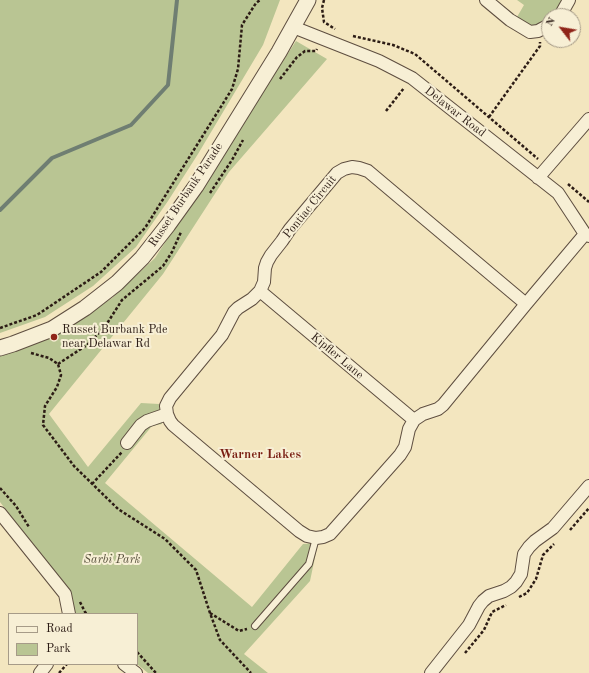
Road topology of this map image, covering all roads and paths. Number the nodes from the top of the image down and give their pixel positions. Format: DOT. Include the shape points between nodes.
graph roads {
  1 [pos="260,0"];
  2 [pos="300,0"];
  3 [pos="308,0"];
  4 [pos="486,0"];
  5 [pos="293,27"];
  6 [pos="541,29"];
  7 [pos="538,31"];
  8 [pos="412,78"];
  9 [pos="386,111"];
  10 [pos="489,117"];
  11 [pos="589,119"];
  12 [pos="538,178"];
  13 [pos="587,235"];
  14 [pos="260,291"];
  15 [pos="526,304"];
  16 [pos="0,328"];
  17 [pos="0,348"];
  18 [pos="24,355"];
  19 [pos="167,414"];
  20 [pos="414,420"];
  21 [pos="127,443"];
  22 [pos="92,484"];
  23 [pos="589,486"];
  24 [pos="0,514"];
  25 [pos="316,538"];
  26 [pos="69,613"];
  27 [pos="210,613"];
  28 [pos="255,626"];
  29 [pos="138,653"];
  30 [pos="46,665"];
  31 [pos="66,665"];
  32 [pos="125,665"];
  33 [pos="40,673"];
  34 [pos="59,673"];
  35 [pos="136,673"];
  36 [pos="156,673"];
  37 [pos="251,673"];
  38 [pos="431,673"];
  1 -- 16 [label="path" via="242,25 238,69 232,89 145,228 101,272 37,315"];
  2 -- 5 [label="street, Russet Burbank Parade"];
  3 -- 5 [label="street, Russet Burbank Parade"];
  4 -- 7 [label="street" via="510,20 530,32"];
  5 -- 8 [label="street, Delawar Road" via="379,61"];
  5 -- 17 [label="street, Russet Burbank Parade" via="196,186 142,258 117,283 52,329"];
  6 -- 7 [label="street"];
  7 -- 10 [label="path" via="540,46"];
  8 -- 9 [label="path"];
  8 -- 12 [label="street, Delawar Road"];
  11 -- 12 [label="street"];
  12 -- 13 [label="street, Delawar Road" via="558,193"];
  13 -- 15 [label="street"];
  14 -- 15 [label="street, Pontiac Circuit" via="267,262 290,229 338,173 352,167 368,171"];
  14 -- 19 [label="street" via="234,312 222,335 170,398 166,406"];
  14 -- 20 [label="street, Kipfler Lane"];
  15 -- 20 [label="street" via="443,405"];
  18 -- 22 [label="path" via="31,353 49,358 58,364 61,375 45,406 43,425 74,466"];
  19 -- 21 [label="street" via="146,421"];
  19 -- 25 [label="street" via="173,425 300,531"];
  20 -- 25 [label="street" via="400,455 330,534"];
  21 -- 22 [label="path"];
  22 -- 27 [label="path" via="118,509 165,539 196,570"];
  23 -- 38 [label="street" via="553,528 529,547 524,554 521,574 516,582 483,601 469,625"];
  24 -- 26 [label="street" via="65,594"];
  25 -- 28 [label="lane" via="309,564"];
  27 -- 28 [label="path" via="239,631"];
  27 -- 37 [label="path" via="220,640"];
  29 -- 36 [label="path"];
  30 -- 33 [label="street"];
  31 -- 34 [label="path"];
  32 -- 35 [label="street"];
}
